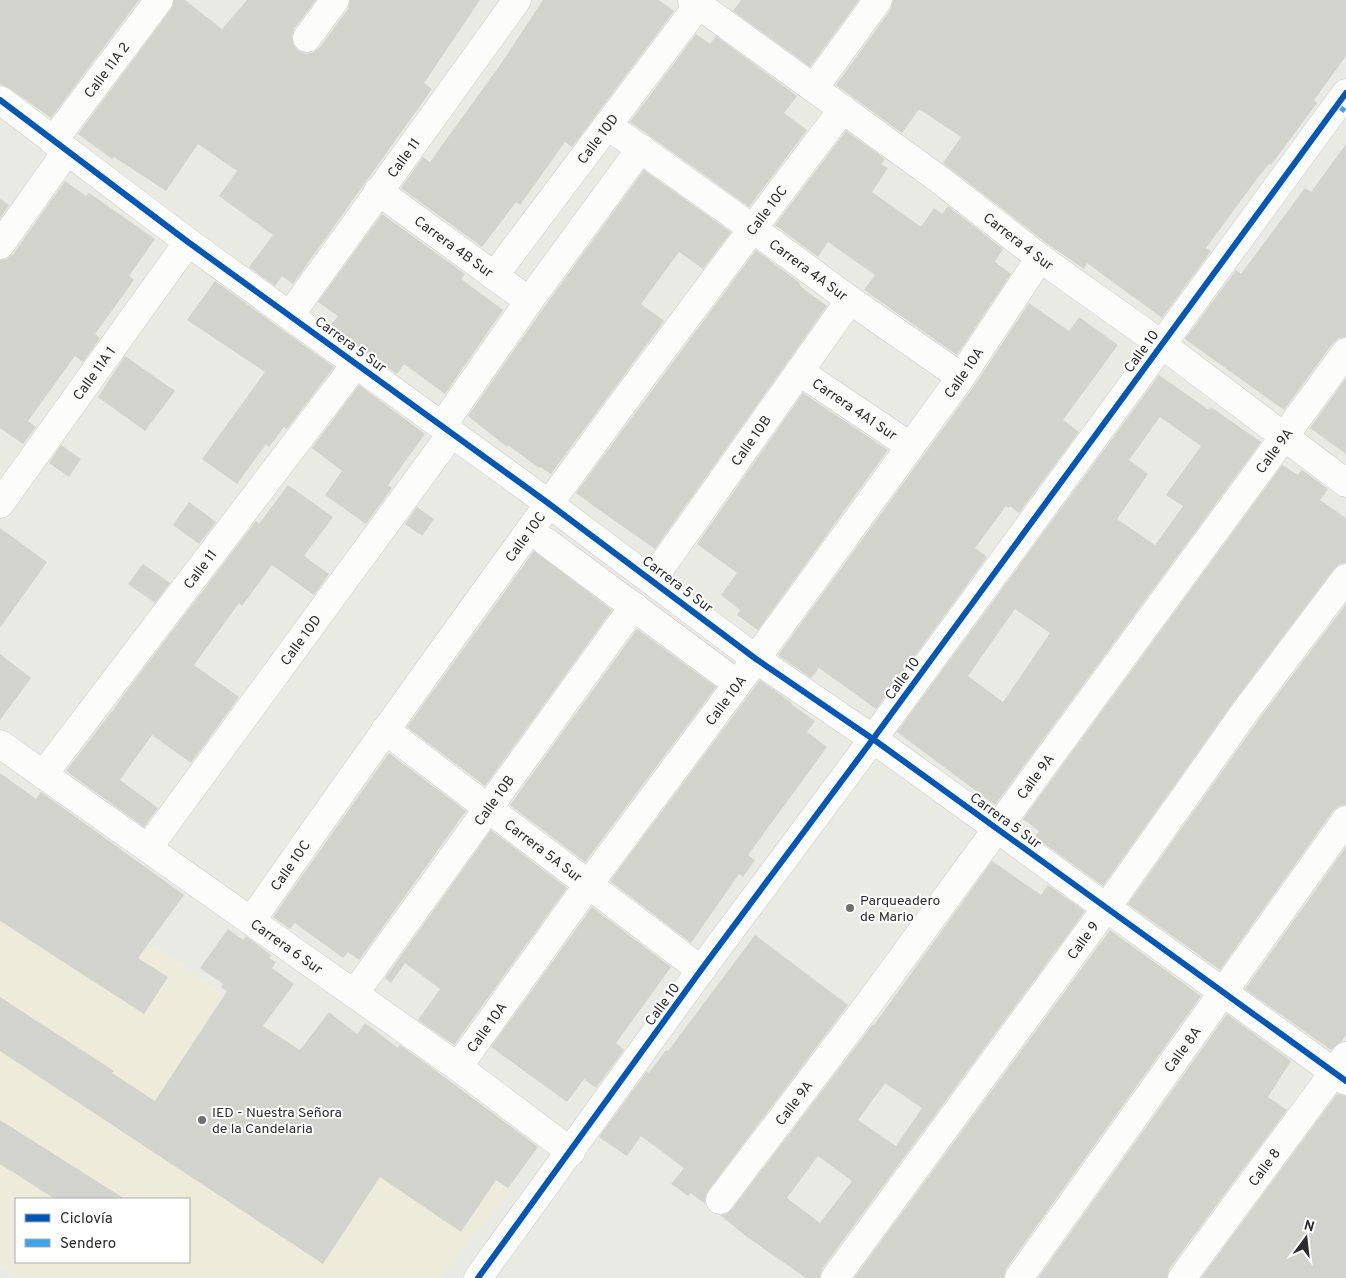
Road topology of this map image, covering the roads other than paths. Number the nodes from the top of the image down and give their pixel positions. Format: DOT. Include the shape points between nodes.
graph roads {
  1 [pos="159,0"];
  2 [pos="335,0"];
  3 [pos="517,0"];
  4 [pos="878,0"];
  5 [pos="698,2"];
  6 [pos="307,38"];
  7 [pos="814,88"];
  8 [pos="1346,93"];
  9 [pos="0,100"];
  10 [pos="843,109"];
  11 [pos="607,125"];
  12 [pos="60,146"];
  13 [pos="640,148"];
  14 [pos="378,191"];
  15 [pos="752,228"];
  16 [pos="188,242"];
  17 [pos="0,246"];
  18 [pos="1040,258"];
  19 [pos="494,276"];
  20 [pos="850,300"];
  21 [pos="529,302"];
  22 [pos="290,314"];
  23 [pos="1161,344"];
  24 [pos="1346,352"];
  25 [pos="356,364"];
  26 [pos="800,372"];
  27 [pos="961,377"];
  28 [pos="447,429"];
  29 [pos="1283,437"];
  30 [pos="910,446"];
  31 [pos="1346,483"];
  32 [pos="548,503"];
  33 [pos="0,504"];
  34 [pos="545,541"];
  35 [pos="626,561"];
  36 [pos="1346,578"];
  37 [pos="652,580"];
  38 [pos="606,586"];
  39 [pos="634,606"];
  40 [pos="756,659"];
  41 [pos="724,674"];
  42 [pos="385,730"];
  43 [pos="873,739"];
  44 [pos="2,750"];
  45 [pos="43,774"];
  46 [pos="488,807"];
  47 [pos="1346,820"];
  48 [pos="996,828"];
  49 [pos="148,848"];
  50 [pos="588,885"];
  51 [pos="1107,907"];
  52 [pos="251,921"];
  53 [pos="702,970"];
  54 [pos="1223,991"];
  55 [pos="354,994"];
  56 [pos="458,1067"];
  57 [pos="1342,1070"];
  58 [pos="571,1152"];
  59 [pos="720,1200"];
  60 [pos="478,1278"];
  61 [pos="835,1278"];
  62 [pos="1019,1278"];
  63 [pos="1182,1278"];
  1 -- 12 [label="street, Calle 11A 2"];
  2 -- 6 [label="street"];
  3 -- 14 [label="street, Calle 11"];
  4 -- 7 [label="street"];
  5 -- 7 [label="street, Carrera 4 Sur"];
  5 -- 11 [label="street, Calle 10D"];
  7 -- 10 [label="street, Carrera 4 Sur"];
  8 -- 23 [label="street, Calle 10"];
  9 -- 12 [label="street, Carrera 5 Sur"];
  10 -- 15 [label="street, Calle 10C"];
  10 -- 18 [label="street, Carrera 4 Sur"];
  11 -- 13 [label="street, Carrera 4A Sur"];
  11 -- 19 [label="street, Calle 10D"];
  12 -- 16 [label="street, Carrera 5 Sur"];
  12 -- 17 [label="street, Calle 11A 2"];
  13 -- 15 [label="street, Carrera 4A Sur"];
  13 -- 21 [label="street, Calle 10D"];
  14 -- 19 [label="street, Carrera 4B Sur"];
  14 -- 22 [label="street, Calle 11"];
  15 -- 20 [label="street, Carrera 4A Sur"];
  15 -- 32 [label="street, Calle 10C"];
  16 -- 22 [label="street, Carrera 5 Sur"];
  16 -- 33 [label="street, Calle 11A 1"];
  18 -- 23 [label="street, Carrera 4 Sur"];
  18 -- 27 [label="street, Calle 10A"];
  19 -- 21 [label="street, Carrera 4B Sur"];
  20 -- 26 [label="street, Calle 10B"];
  20 -- 27 [label="street, Carrera 4A Sur"];
  21 -- 28 [label="street, Calle 10D"];
  22 -- 25 [label="street, Carrera 5 Sur"];
  23 -- 29 [label="street, Carrera 4 Sur"];
  23 -- 43 [label="street, Calle 10"];
  24 -- 29 [label="street, Calle 9A"];
  25 -- 28 [label="street, Carrera 5 Sur"];
  25 -- 45 [label="street, Calle 11"];
  26 -- 30 [label="street, Carrera 4A1 Sur"];
  26 -- 37 [label="street, Calle 10B"];
  27 -- 30 [label="street, Calle 10A"];
  28 -- 32 [label="street, Carrera 5 Sur"];
  28 -- 49 [label="street, Calle 10D"];
  29 -- 31 [label="street, Carrera 4 Sur"];
  29 -- 48 [label="street, Calle 9A"];
  30 -- 40 [label="street, Calle 10A"];
  32 -- 35 [label="street, Carrera 5 Sur"];
  32 -- 42 [label="street, Calle 10C"];
  34 -- 38 [label="street"];
  35 -- 37 [label="street, Carrera 5 Sur"];
  35 -- 38 [label="street"];
  36 -- 51 [label="street, Calle 9" via="1247,709"];
  37 -- 40 [label="street, Carrera 5 Sur"];
  38 -- 39 [label="street"];
  39 -- 41 [label="street"];
  39 -- 46 [label="street, Calle 10B"];
  40 -- 43 [label="street, Carrera 5 Sur"];
  40 -- 50 [label="street, Calle 10A"];
  42 -- 46 [label="street, Carrera 5A Sur"];
  42 -- 52 [label="street, Calle 10C"];
  43 -- 48 [label="street, Carrera 5 Sur"];
  43 -- 53 [label="street, Calle 10"];
  44 -- 45 [label="street, Carrera 6 Sur"];
  45 -- 49 [label="street, Carrera 6 Sur"];
  46 -- 50 [label="street, Carrera 5A Sur"];
  46 -- 55 [label="street, Calle 10B"];
  47 -- 54 [label="street, Calle 8A"];
  48 -- 51 [label="street, Carrera 5 Sur"];
  48 -- 59 [label="street, Calle 9A"];
  49 -- 52 [label="street, Carrera 6 Sur"];
  50 -- 53 [label="street, Carrera 5A Sur"];
  50 -- 56 [label="street, Calle 10A"];
  51 -- 54 [label="street, Carrera 5 Sur"];
  51 -- 61 [label="street, Calle 9"];
  52 -- 55 [label="street, Carrera 6 Sur"];
  53 -- 58 [label="street, Calle 10"];
  54 -- 57 [label="street, Carrera 5 Sur"];
  54 -- 62 [label="street, Calle 8A"];
  55 -- 56 [label="street, Carrera 6 Sur"];
  56 -- 58 [label="street, Carrera 6 Sur"];
  57 -- 63 [label="street, Calle 8"];
  58 -- 60 [label="street, Calle 10"];
}
